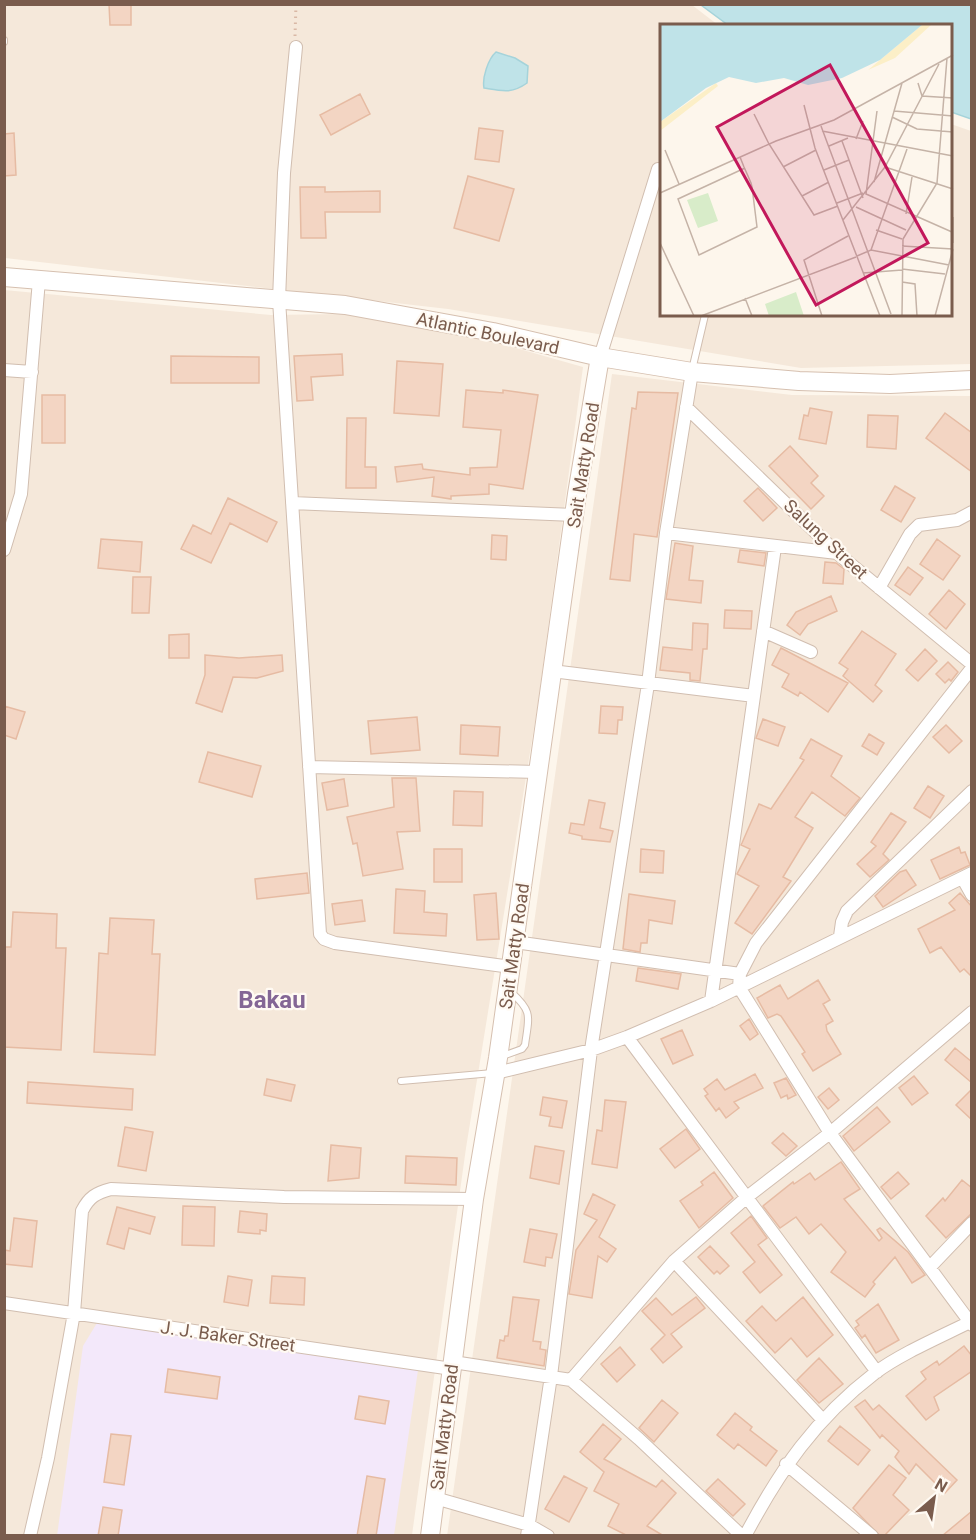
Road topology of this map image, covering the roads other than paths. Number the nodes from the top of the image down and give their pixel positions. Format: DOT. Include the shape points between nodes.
graph roads {
  1 [pos="296,47"];
  2 [pos="658,169"];
  3 [pos="4,277"];
  4 [pos="39,280"];
  5 [pos="279,300"];
  6 [pos="705,316"];
  7 [pos="600,357"];
  8 [pos="4,370"];
  9 [pos="32,372"];
  10 [pos="692,372"];
  11 [pos="972,380"];
  12 [pos="686,407"];
  13 [pos="292,503"];
  14 [pos="972,512"];
  15 [pos="574,515"];
  16 [pos="666,533"];
  17 [pos="775,547"];
  18 [pos="4,549"];
  19 [pos="837,553"];
  20 [pos="879,588"];
  21 [pos="763,631"];
  22 [pos="811,652"];
  23 [pos="972,666"];
  24 [pos="552,671"];
  25 [pos="648,684"];
  26 [pos="754,696"];
  27 [pos="309,767"];
  28 [pos="538,772"];
  29 [pos="972,791"];
  30 [pos="967,876"];
  31 [pos="972,895"];
  32 [pos="840,936"];
  33 [pos="514,942"];
  34 [pos="606,955"];
  35 [pos="511,967"];
  36 [pos="715,970"];
  37 [pos="740,974"];
  38 [pos="739,987"];
  39 [pos="711,1001"];
  40 [pos="972,1012"];
  41 [pos="627,1037"];
  42 [pos="591,1050"];
  43 [pos="497,1066"];
  44 [pos="401,1081"];
  45 [pos="830,1133"];
  46 [pos="747,1197"];
  47 [pos="474,1199"];
  48 [pos="972,1222"];
  49 [pos="674,1261"];
  50 [pos="930,1267"];
  51 [pos="4,1303"];
  52 [pos="74,1313"];
  53 [pos="971,1323"];
  54 [pos="452,1366"];
  55 [pos="877,1372"];
  56 [pos="551,1376"];
  57 [pos="571,1380"];
  58 [pos="822,1419"];
  59 [pos="786,1464"];
  60 [pos="435,1498"];
  61 [pos="528,1530"];
  62 [pos="30,1536"];
  63 [pos="430,1536"];
  64 [pos="548,1536"];
  65 [pos="744,1536"];
  66 [pos="872,1536"];
  1 -- 5 [label="street" via="284,172"];
  2 -- 7 [label="street"];
  3 -- 4 [label="street, Atlantic Boulevard"];
  4 -- 5 [label="street, Atlantic Boulevard"];
  4 -- 9 [label="street"];
  5 -- 7 [label="street, Atlantic Boulevard" via="345,305 493,332"];
  5 -- 13 [label="street"];
  6 -- 10 [label="lane"];
  7 -- 10 [label="street, Atlantic Boulevard"];
  7 -- 15 [label="street, Sait Matty Road"];
  8 -- 9 [label="street"];
  9 -- 18 [label="street" via="21,494"];
  10 -- 11 [label="street, Atlantic Boulevard" via="890,384"];
  10 -- 12 [label="street"];
  12 -- 16 [label="street"];
  12 -- 19 [label="street, Salung Street"];
  13 -- 15 [label="street"];
  13 -- 27 [label="street"];
  14 -- 20 [label="street" via="957,520 919,525"];
  15 -- 24 [label="street, Sait Matty Road"];
  16 -- 17 [label="street"];
  16 -- 25 [label="street"];
  17 -- 19 [label="street"];
  17 -- 21 [label="street"];
  19 -- 20 [label="street, Salung Street"];
  20 -- 23 [label="street, Salung Street"];
  21 -- 22 [label="street"];
  21 -- 26 [label="street"];
  23 -- 37 [label="street" via="756,943"];
  24 -- 25 [label="street"];
  24 -- 28 [label="street, Sait Matty Road"];
  25 -- 26 [label="street"];
  25 -- 34 [label="street"];
  26 -- 36 [label="street"];
  27 -- 28 [label="street"];
  27 -- 35 [label="street" via="320,934 324,939"];
  28 -- 33 [label="street, Sait Matty Road"];
  29 -- 32 [label="street" via="847,911"];
  30 -- 31 [label="street"];
  30 -- 32 [label="street"];
  32 -- 38 [label="street"];
  33 -- 34 [label="street"];
  33 -- 35 [label="street, Sait Matty Road"];
  34 -- 36 [label="street"];
  34 -- 42 [label="street"];
  35 -- 43 [label="street, Sait Matty Road"];
  36 -- 37 [label="street"];
  36 -- 39 [label="street"];
  37 -- 38 [label="street"];
  38 -- 39 [label="street"];
  38 -- 45 [label="street"];
  39 -- 41 [label="street"];
  40 -- 45 [label="street"];
  41 -- 42 [label="street"];
  41 -- 46 [label="street"];
  42 -- 43 [label="street"];
  42 -- 56 [label="street"];
  43 -- 44 [label="lane"];
  43 -- 47 [label="street, Sait Matty Road"];
  45 -- 46 [label="street"];
  45 -- 50 [label="street"];
  46 -- 49 [label="street"];
  46 -- 55 [label="street"];
  47 -- 52 [label="street" via="284,1197 111,1189 97,1193 82,1211"];
  47 -- 54 [label="street, Sait Matty Road"];
  48 -- 50 [label="street"];
  49 -- 57 [label="street"];
  49 -- 58 [label="street"];
  50 -- 53 [label="street"];
  51 -- 52 [label="street, J. J. Baker Street"];
  52 -- 54 [label="street, J. J. Baker Street"];
  52 -- 62 [label="street"];
  53 -- 55 [label="street"];
  54 -- 56 [label="street, J. J. Baker Street"];
  54 -- 60 [label="street, Sait Matty Road"];
  55 -- 58 [label="street"];
  56 -- 57 [label="street, J. J. Baker Street"];
  56 -- 61 [label="street"];
  57 -- 65 [label="street"];
  58 -- 59 [label="street"];
  59 -- 65 [label="street"];
  59 -- 66 [label="street"];
  60 -- 61 [label="street"];
  60 -- 63 [label="street, Sait Matty Road"];
  61 -- 64 [label="street"];
}
